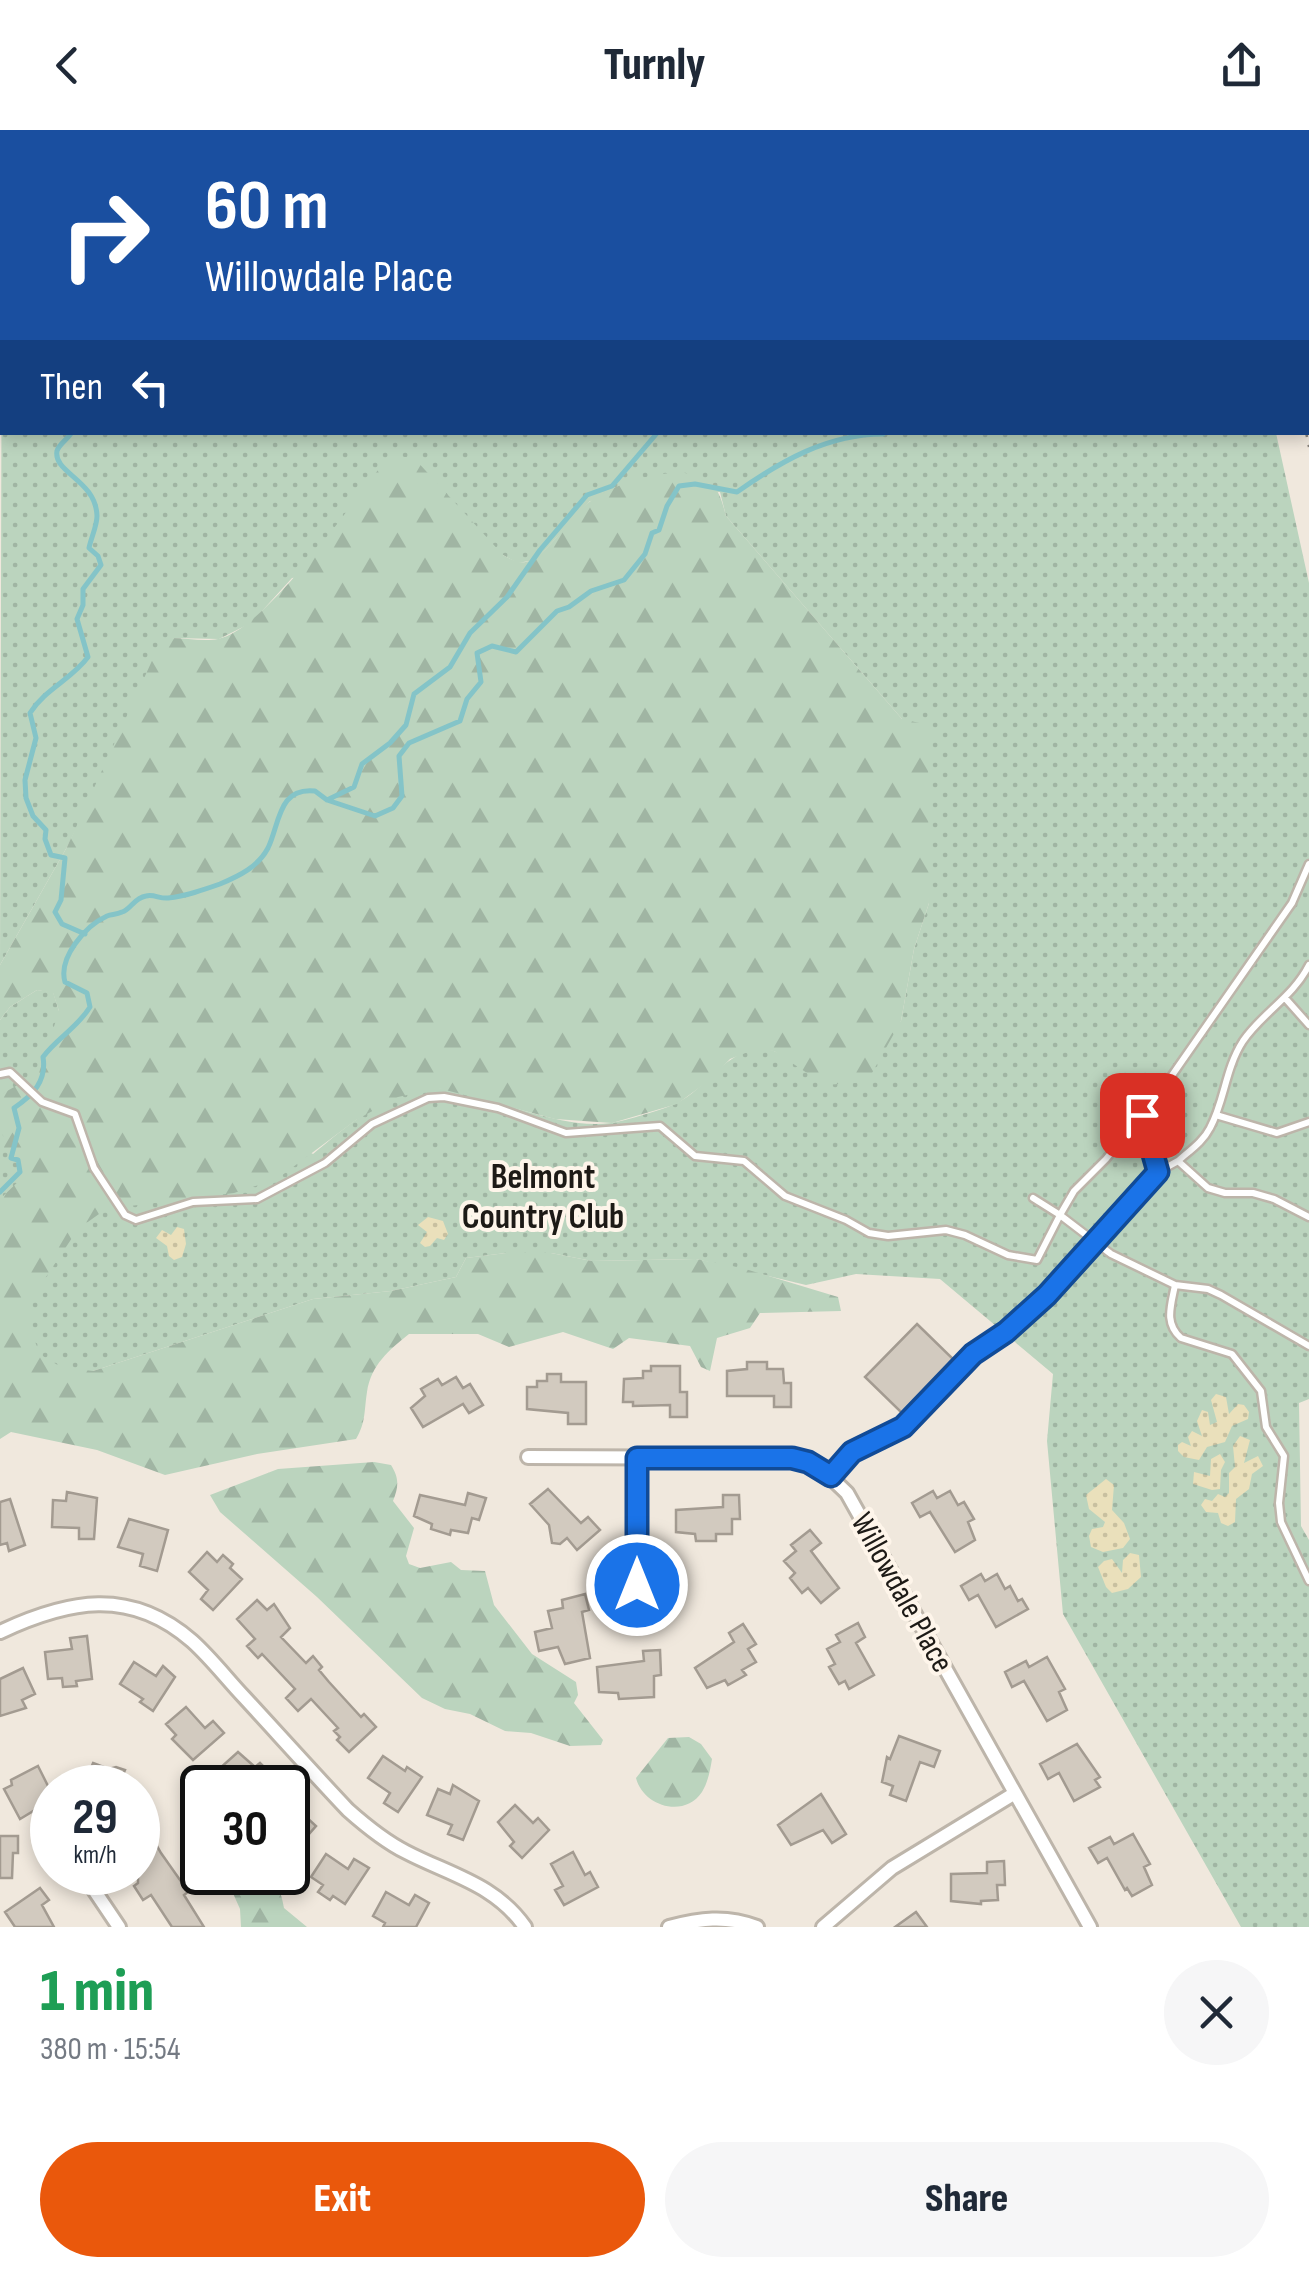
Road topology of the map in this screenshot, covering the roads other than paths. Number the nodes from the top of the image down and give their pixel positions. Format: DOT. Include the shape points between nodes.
graph roads {
  1 [pos="1309,864"];
  2 [pos="1309,966"];
  3 [pos="1285,998"];
  4 [pos="1309,1026"];
  5 [pos="0,1074"];
  6 [pos="1142,1115"];
  7 [pos="1216,1115"];
  8 [pos="1309,1122"];
  9 [pos="1178,1161"];
  10 [pos="1158,1172"];
  11 [pos="1034,1198"];
  12 [pos="1060,1215"];
  13 [pos="1309,1218"];
  14 [pos="1094,1244"];
  15 [pos="1175,1286"];
  16 [pos="1309,1346"];
  17 [pos="528,1457"];
  18 [pos="637,1458"];
  19 [pos="831,1476"];
  20 [pos="1309,1580"];
  21 [pos="637,1585"];
  22 [pos="0,1632"];
  23 [pos="1015,1794"];
  24 [pos="97,1895"];
  25 [pos="119,1927"];
  26 [pos="525,1927"];
  27 [pos="669,1927"];
  28 [pos="757,1927"];
  29 [pos="823,1927"];
  30 [pos="1090,1927"];
  1 -- 6 [label="lane" via="1302,888"];
  2 -- 3 [label="lane"];
  3 -- 4 [label="lane"];
  3 -- 7 [label="lane" via="1242,1042"];
  5 -- 12 [label="lane" via="10,1072 42,1102 75,1114 94,1168 120,1209 136,1220 193,1202 257,1199 326,1163 372,1124 436,1097 498,1108 566,1133 660,1126 695,1156 744,1160 785,1196 869,1233 946,1230 1037,1260"];
  6 -- 10 [label="lane"];
  6 -- 12 [label="lane"];
  7 -- 8 [label="lane" via="1276,1133"];
  7 -- 9 [label="lane" via="1204,1138"];
  9 -- 10 [label="lane"];
  9 -- 13 [label="lane" via="1208,1188 1274,1198"];
  10 -- 14 [label="lane"];
  11 -- 12 [label="lane"];
  12 -- 14 [label="lane"];
  14 -- 15 [label="lane"];
  14 -- 19 [label="lane" via="903,1427 852,1452"];
  15 -- 16 [label="lane" via="1221,1295"];
  15 -- 20 [label="lane" via="1175,1332 1232,1354 1261,1391 1266,1427 1284,1456 1281,1522"];
  17 -- 18 [label="street, Willowdale Place"];
  18 -- 19 [label="street, Willowdale Place" via="792,1458"];
  18 -- 21 [label="street"];
  19 -- 23 [label="street, Willowdale Place" via="866,1525"];
  22 -- 26 [label="street" via="42,1612 88,1604 156,1617 194,1643 371,1830 481,1885"];
  23 -- 29 [label="street" via="892,1868"];
  23 -- 30 [label="street, Willowdale Place"];
  24 -- 25 [label="street"];
  27 -- 28 [label="street" via="707,1918"];
}
